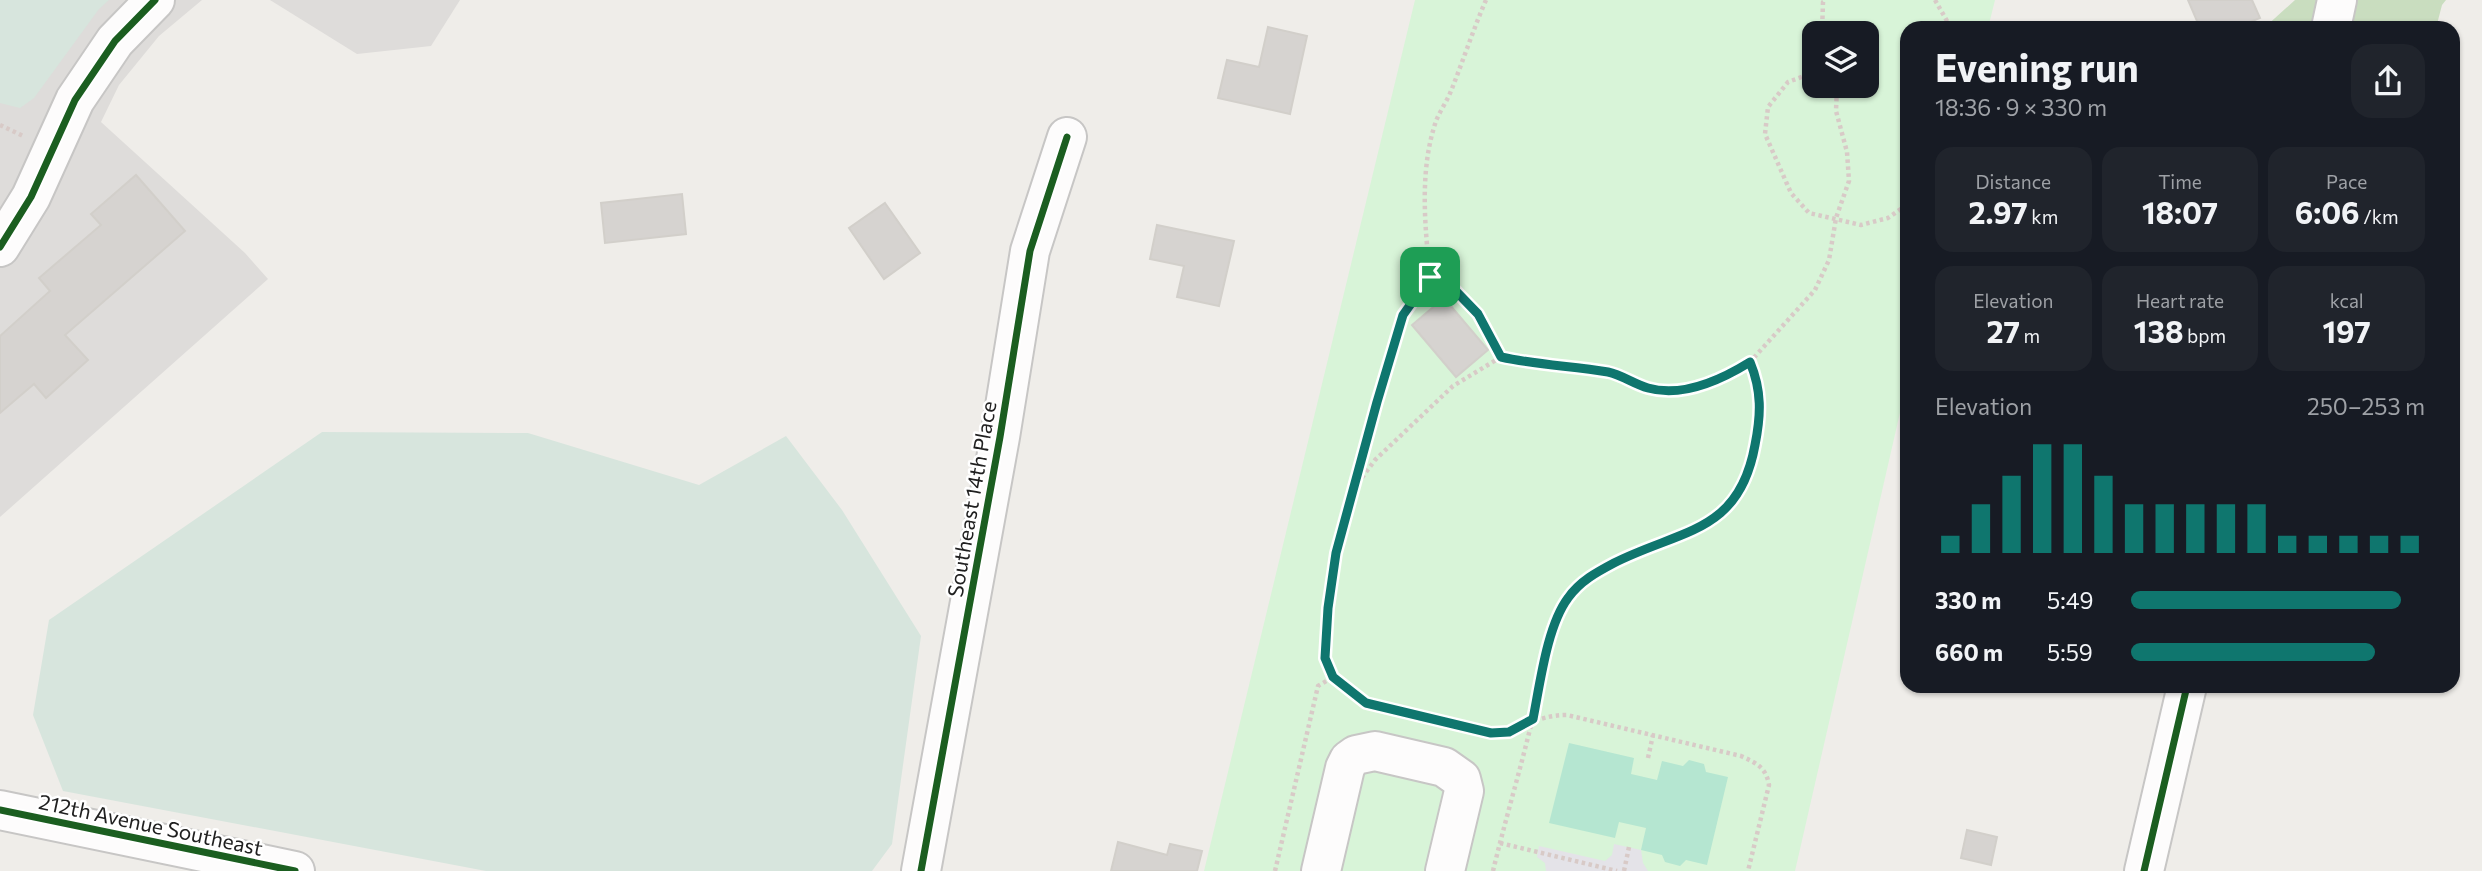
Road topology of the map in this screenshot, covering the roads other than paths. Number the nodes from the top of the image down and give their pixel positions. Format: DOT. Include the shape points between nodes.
graph roads {
  1 [pos="155,0"];
  2 [pos="2337,0"];
  3 [pos="2332,21"];
  4 [pos="1067,137"];
  5 [pos="0,247"];
  6 [pos="2185,693"];
  7 [pos="0,810"];
  8 [pos="295,871"];
  9 [pos="921,871"];
  10 [pos="1321,871"];
  11 [pos="1445,871"];
  12 [pos="2144,871"];
  1 -- 5 [label="street" via="115,41 75,100 31,197"];
  2 -- 3 [label="street"];
  4 -- 9 [label="street, Southeast 14th Place" via="1030,251"];
  6 -- 12 [label="street"];
  7 -- 8 [label="street, 212th Avenue Southeast"];
  10 -- 11 [label="street" via="1345,768 1356,755 1375,751 1444,767 1461,779 1464,791"];
}
